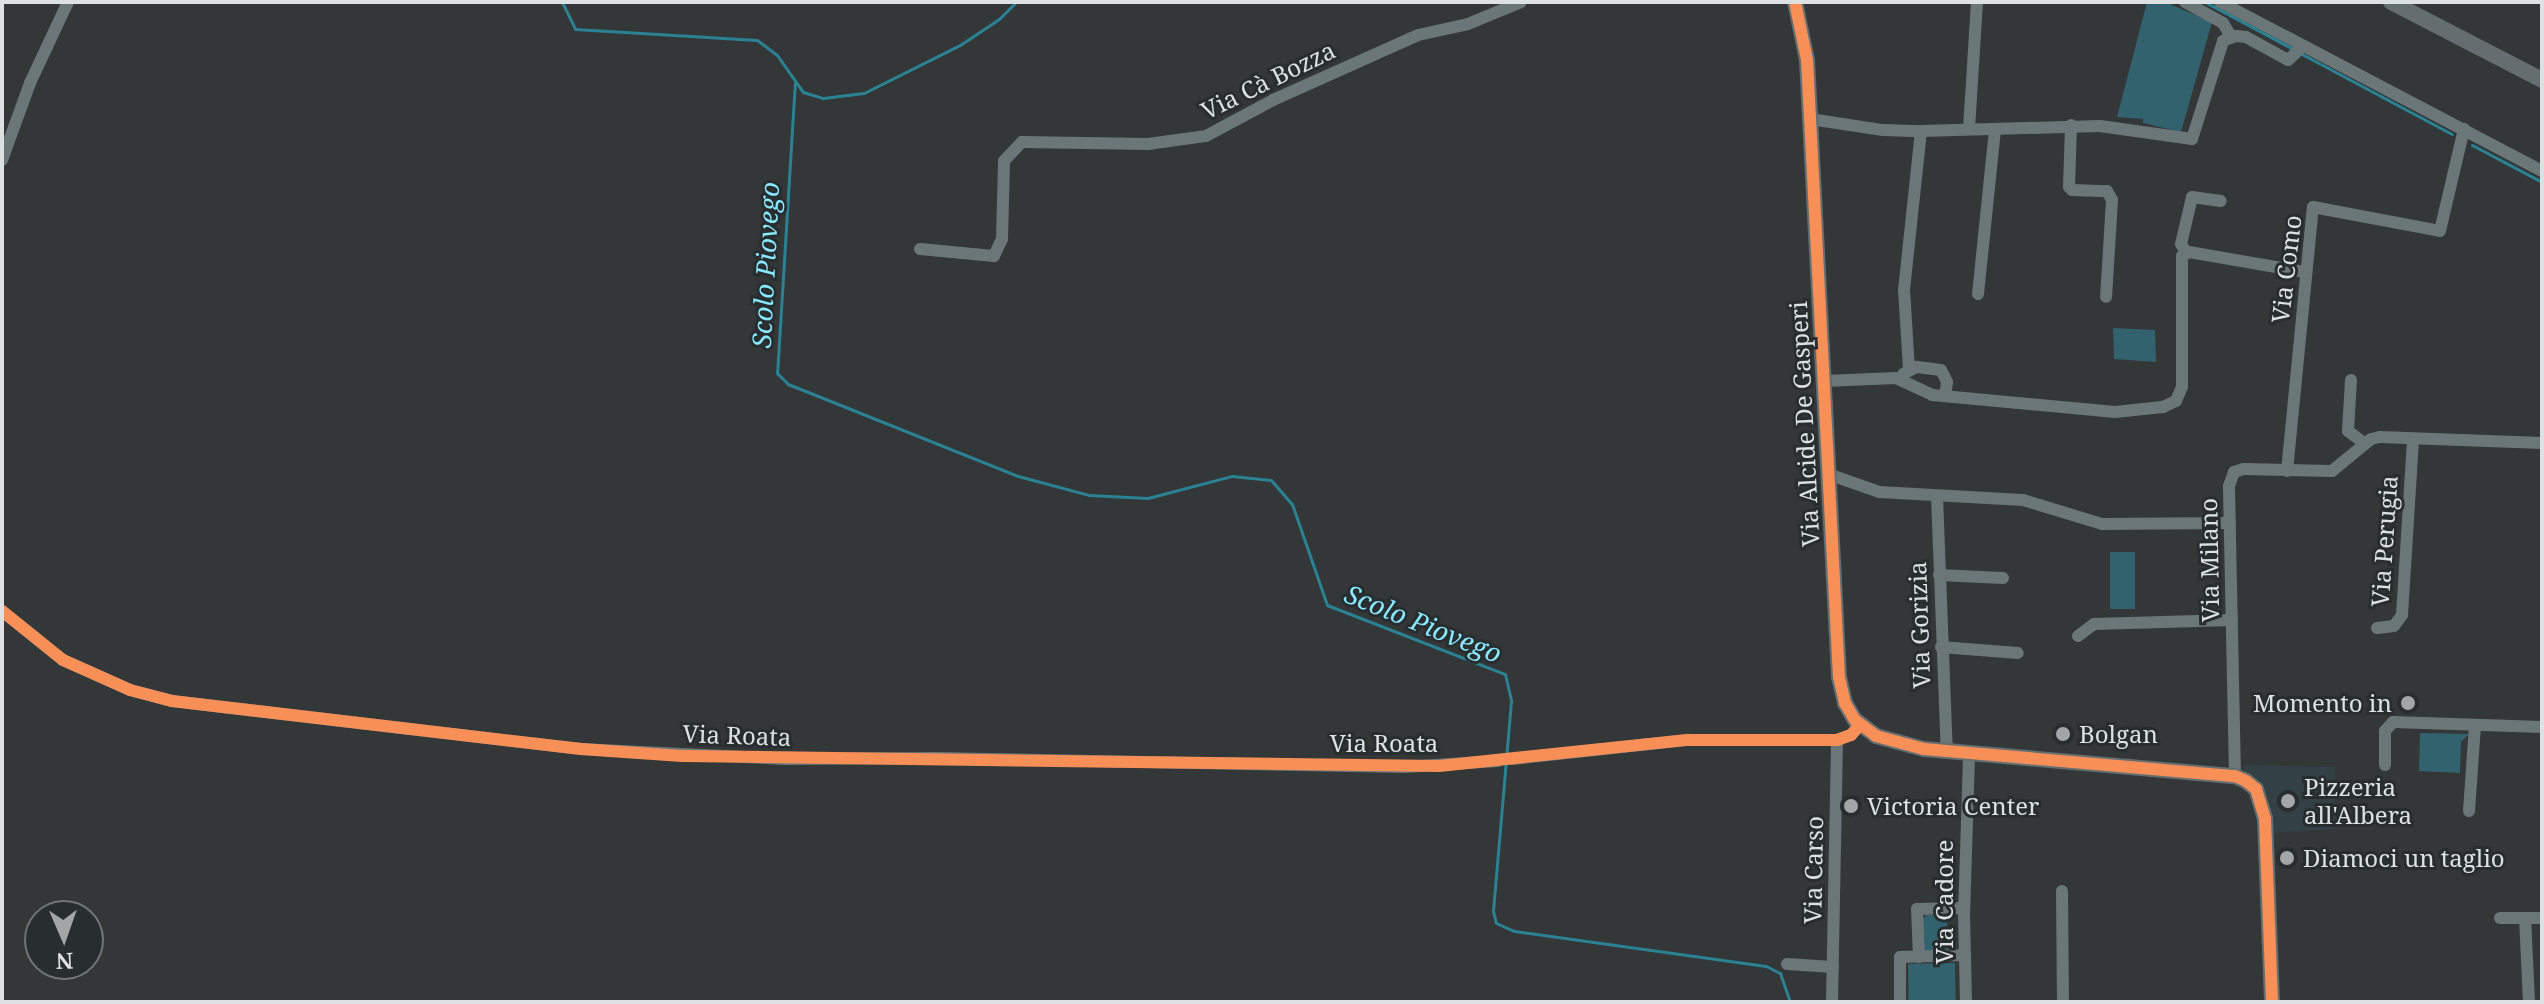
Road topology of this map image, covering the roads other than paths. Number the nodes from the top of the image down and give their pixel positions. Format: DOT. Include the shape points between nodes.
graph roads {
  1 [pos="68,2"];
  2 [pos="1521,2"];
  3 [pos="1795,2"];
  4 [pos="1977,2"];
  5 [pos="2185,2"];
  6 [pos="2220,2"];
  7 [pos="2391,2"];
  8 [pos="2231,37"];
  9 [pos="2298,51"];
  10 [pos="2542,80"];
  11 [pos="1810,119"];
  12 [pos="2071,125"];
  13 [pos="1969,129"];
  14 [pos="1995,129"];
  15 [pos="2464,129"];
  16 [pos="1921,131"];
  17 [pos="2,160"];
  18 [pos="2542,171"];
  19 [pos="2221,201"];
  20 [pos="920,249"];
  21 [pos="2186,252"];
  22 [pos="2305,272"];
  23 [pos="1978,294"];
  24 [pos="2106,297"];
  25 [pos="1904,374"];
  26 [pos="2351,380"];
  27 [pos="1825,381"];
  28 [pos="1945,396"];
  29 [pos="2413,439"];
  30 [pos="2542,443"];
  31 [pos="2365,444"];
  32 [pos="2287,471"];
  33 [pos="1828,474"];
  34 [pos="1937,496"];
  35 [pos="2230,523"];
  36 [pos="1939,575"];
  37 [pos="2003,578"];
  38 [pos="2,611"];
  39 [pos="2232,620"];
  40 [pos="2377,628"];
  41 [pos="2078,636"];
  42 [pos="1941,647"];
  43 [pos="2018,653"];
  44 [pos="1860,725"];
  45 [pos="2475,725"];
  46 [pos="2542,727"];
  47 [pos="1837,740"];
  48 [pos="1947,753"];
  49 [pos="1969,755"];
  50 [pos="2385,765"];
  51 [pos="2235,776"];
  52 [pos="2469,811"];
  53 [pos="2062,891"];
  54 [pos="1964,908"];
  55 [pos="2500,918"];
  56 [pos="2525,918"];
  57 [pos="2542,918"];
  58 [pos="1965,955"];
  59 [pos="1919,957"];
  60 [pos="1787,964"];
  61 [pos="1833,967"];
  62 [pos="1832,1002"];
  63 [pos="1900,1002"];
  64 [pos="1966,1002"];
  65 [pos="2063,1002"];
  66 [pos="2272,1002"];
  67 [pos="2529,1002"];
  1 -- 17 [label="street"];
  2 -- 20 [label="street, Via Cà Bozza" via="1468,24 1418,35 1206,136 1148,144 1022,142 1004,161 1002,239 994,256"];
  3 -- 11 [label="street, Via Alcide De Gasperi" via="1804,37"];
  4 -- 13 [label="street"];
  5 -- 8 [label="street" via="2223,23"];
  6 -- 9 [label="street"];
  7 -- 10 [label="street"];
  8 -- 9 [label="street" via="2246,37 2284,59"];
  8 -- 12 [label="street" via="2223,41 2192,139"];
  9 -- 15 [label="street" via="2308,46"];
  11 -- 16 [label="street"];
  11 -- 27 [label="street, Via Alcide De Gasperi"];
  12 -- 14 [label="street"];
  12 -- 24 [label="street" via="2069,187 2107,191 2112,200"];
  13 -- 14 [label="street"];
  13 -- 16 [label="street"];
  14 -- 23 [label="street"];
  15 -- 18 [label="street"];
  15 -- 22 [label="street, Via Como" via="2440,231 2313,207"];
  16 -- 25 [label="street" via="1904,290"];
  19 -- 21 [label="street" via="2192,197 2181,244"];
  21 -- 22 [label="street"];
  21 -- 28 [label="street" via="2181,259 2182,387 2172,404 2115,412"];
  22 -- 32 [label="street, Via Como"];
  25 -- 27 [label="street"];
  25 -- 28 [label="street" via="1925,393"];
  25 -- 28 [label="street" via="1922,367 1941,370 1947,382"];
  26 -- 31 [label="street" via="2348,431"];
  27 -- 33 [label="street, Via Alcide De Gasperi"];
  29 -- 30 [label="street"];
  29 -- 31 [label="street" via="2380,437"];
  29 -- 40 [label="street, Via Perugia" via="2402,615 2394,626"];
  31 -- 32 [label="street, Via Milano" via="2338,469"];
  32 -- 35 [label="street, Via Milano" via="2234,472"];
  33 -- 34 [label="street" via="1871,491"];
  33 -- 44 [label="street, Via Alcide De Gasperi" via="1839,677 1845,703"];
  34 -- 35 [label="street" via="2023,500 2102,524"];
  34 -- 36 [label="street, Via Gorizia"];
  35 -- 39 [label="street, Via Milano"];
  36 -- 37 [label="street"];
  36 -- 42 [label="street, Via Gorizia"];
  38 -- 47 [label="street, Via Roata" via="63,660 130,690 172,701 581,749 785,759 1404,767 1688,740"];
  39 -- 41 [label="street" via="2094,624"];
  39 -- 51 [label="street, Via Milano"];
  42 -- 43 [label="street"];
  42 -- 48 [label="street, Via Gorizia"];
  44 -- 47 [label="street"];
  44 -- 48 [label="street" via="1886,740"];
  45 -- 46 [label="street"];
  45 -- 50 [label="street" via="2390,723 2385,731"];
  45 -- 52 [label="street"];
  47 -- 61 [label="street, Via Carso"];
  48 -- 49 [label="street"];
  49 -- 51 [label="street"];
  49 -- 54 [label="street, Via Cadore"];
  51 -- 66 [label="street" via="2256,789 2265,819"];
  53 -- 65 [label="street"];
  54 -- 58 [label="street, Via Cadore"];
  54 -- 59 [label="street" via="1917,909"];
  55 -- 56 [label="street"];
  56 -- 57 [label="street"];
  56 -- 67 [label="street"];
  58 -- 59 [label="street"];
  58 -- 64 [label="street, Via Cadore"];
  59 -- 63 [label="street" via="1900,957"];
  60 -- 61 [label="street"];
  61 -- 62 [label="street, Via Carso"];
}
